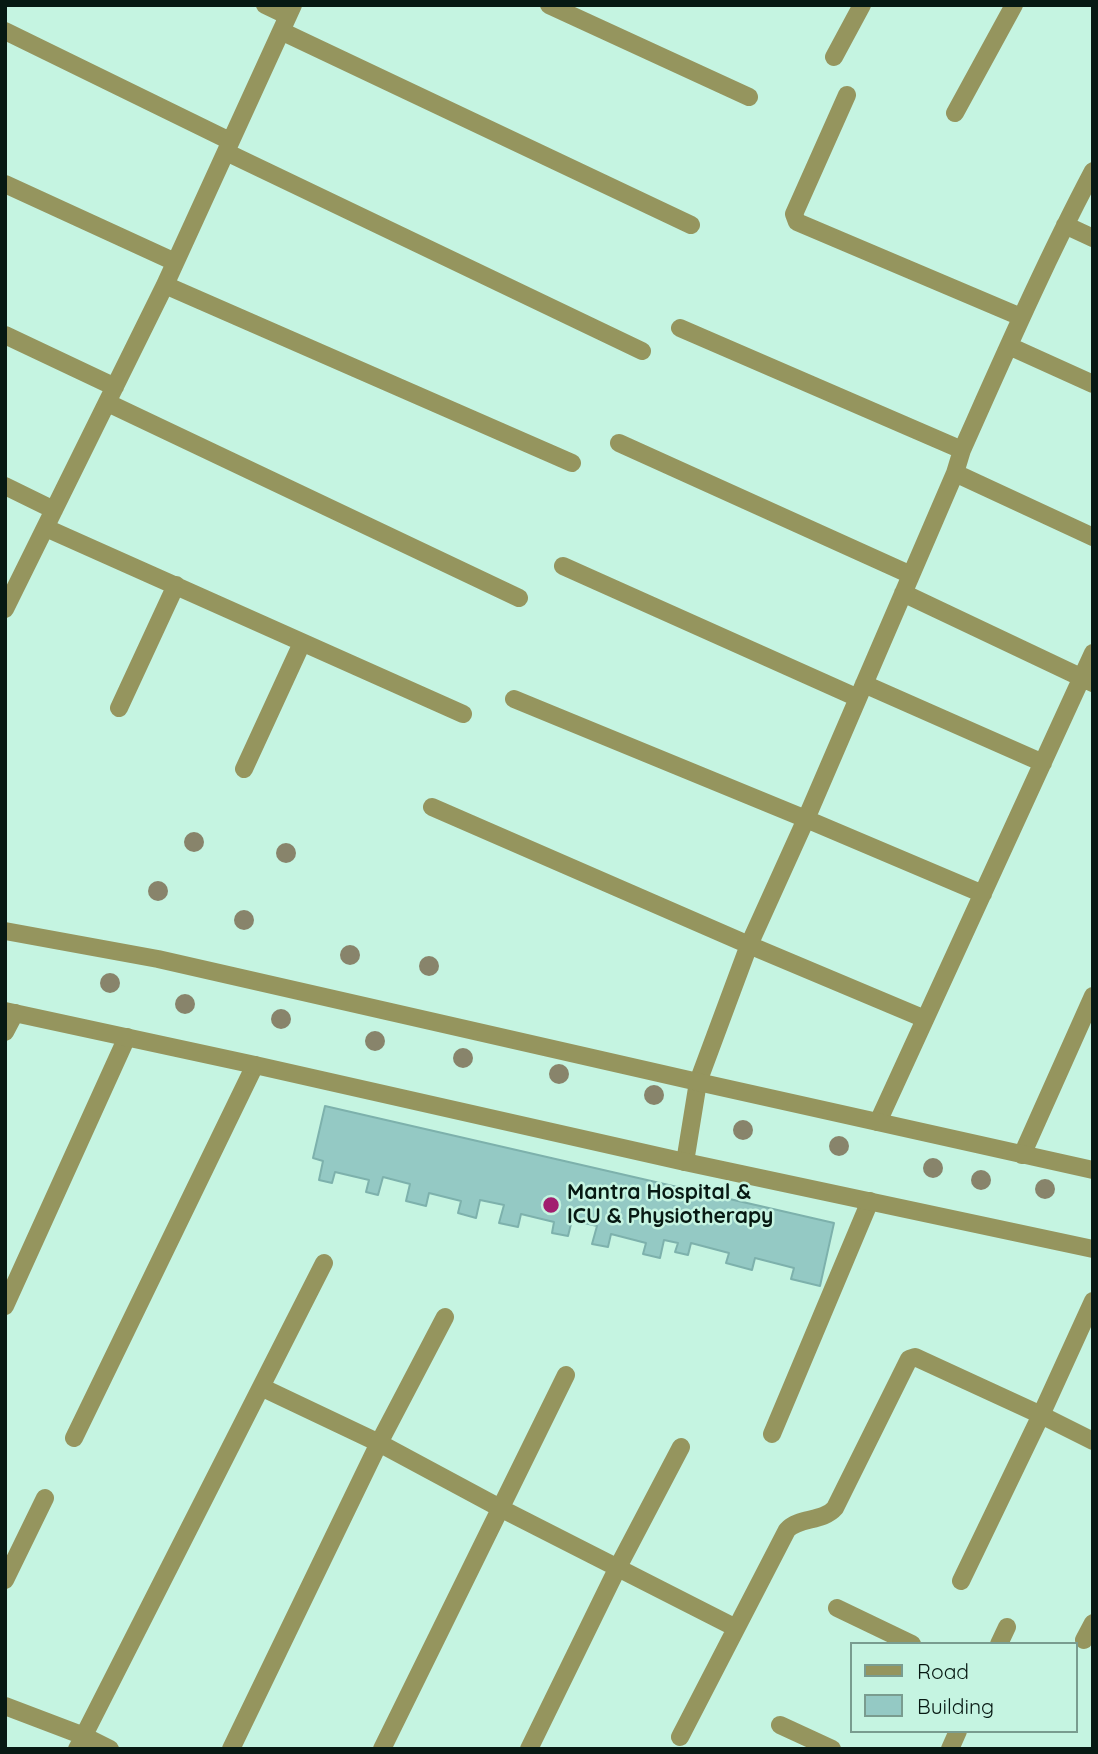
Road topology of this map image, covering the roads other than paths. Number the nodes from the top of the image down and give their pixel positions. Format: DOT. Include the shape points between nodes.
graph roads {
  1 [pos="265,5"];
  2 [pos="549,5"];
  3 [pos="862,5"];
  4 [pos="1014,5"];
  5 [pos="287,18"];
  6 [pos="5,31"];
  7 [pos="834,57"];
  8 [pos="847,95"];
  9 [pos="749,97"];
  10 [pos="955,114"];
  11 [pos="228,147"];
  12 [pos="1093,171"];
  13 [pos="5,184"];
  14 [pos="691,225"];
  15 [pos="1065,225"];
  16 [pos="1093,238"];
  17 [pos="175,262"];
  18 [pos="165,285"];
  19 [pos="1021,317"];
  20 [pos="680,328"];
  21 [pos="5,335"];
  22 [pos="1009,346"];
  23 [pos="642,351"];
  24 [pos="1093,384"];
  25 [pos="112,395"];
  26 [pos="619,443"];
  27 [pos="962,450"];
  28 [pos="572,463"];
  29 [pos="955,473"];
  30 [pos="5,486"];
  31 [pos="54,510"];
  32 [pos="46,528"];
  33 [pos="1093,537"];
  34 [pos="563,566"];
  35 [pos="911,575"];
  36 [pos="176,585"];
  37 [pos="904,593"];
  38 [pos="519,598"];
  39 [pos="5,609"];
  40 [pos="302,643"];
  41 [pos="1093,653"];
  42 [pos="1087,681"];
  43 [pos="861,691"];
  44 [pos="514,699"];
  45 [pos="119,708"];
  46 [pos="463,714"];
  47 [pos="1043,763"];
  48 [pos="244,769"];
  49 [pos="432,807"];
  50 [pos="806,819"];
  51 [pos="983,894"];
  52 [pos="5,931"];
  53 [pos="749,945"];
  54 [pos="1093,996"];
  55 [pos="10,1012"];
  56 [pos="925,1019"];
  57 [pos="5,1032"];
  58 [pos="127,1037"];
  59 [pos="255,1065"];
  60 [pos="698,1082"];
  61 [pos="878,1122"];
  62 [pos="1022,1155"];
  63 [pos="685,1162"];
  64 [pos="1093,1170"];
  65 [pos="870,1201"];
  66 [pos="1093,1249"];
  67 [pos="324,1263"];
  68 [pos="1093,1301"];
  69 [pos="5,1306"];
  70 [pos="445,1317"];
  71 [pos="566,1374"];
  72 [pos="261,1387"];
  73 [pos="1041,1415"];
  74 [pos="772,1434"];
  75 [pos="74,1438"];
  76 [pos="1093,1441"];
  77 [pos="379,1443"];
  78 [pos="681,1447"];
  79 [pos="45,1498"];
  80 [pos="499,1508"];
  81 [pos="618,1567"];
  82 [pos="5,1580"];
  83 [pos="961,1580"];
  84 [pos="837,1608"];
  85 [pos="1093,1623"];
  86 [pos="736,1628"];
  87 [pos="1084,1640"];
  88 [pos="908,1642"];
  89 [pos="5,1706"];
  90 [pos="780,1726"];
  91 [pos="957,1733"];
  92 [pos="680,1737"];
  93 [pos="80,1742"];
  94 [pos="110,1749"];
  95 [pos="231,1749"];
  96 [pos="382,1749"];
  97 [pos="529,1749"];
  98 [pos="832,1749"];
  99 [pos="950,1749"];
  1 -- 5 [label="street"];
  2 -- 9 [label="street"];
  3 -- 7 [label="street"];
  4 -- 10 [label="street"];
  5 -- 11 [label="street"];
  5 -- 14 [label="street"];
  6 -- 11 [label="street"];
  8 -- 19 [label="street" via="794,214 797,222"];
  11 -- 17 [label="street"];
  11 -- 23 [label="street"];
  12 -- 15 [label="street"];
  13 -- 17 [label="street"];
  15 -- 16 [label="street"];
  15 -- 19 [label="street"];
  17 -- 18 [label="street"];
  18 -- 25 [label="street"];
  18 -- 28 [label="street"];
  19 -- 22 [label="street"];
  20 -- 27 [label="street"];
  21 -- 25 [label="street"];
  22 -- 24 [label="street"];
  22 -- 27 [label="street"];
  25 -- 31 [label="street"];
  25 -- 38 [label="street"];
  26 -- 35 [label="street"];
  27 -- 29 [label="street"];
  29 -- 33 [label="street"];
  29 -- 35 [label="street"];
  30 -- 31 [label="street"];
  31 -- 32 [label="street"];
  32 -- 36 [label="street"];
  32 -- 39 [label="street"];
  34 -- 43 [label="street"];
  35 -- 37 [label="street"];
  36 -- 40 [label="street"];
  36 -- 45 [label="street"];
  37 -- 42 [label="street"];
  37 -- 43 [label="street"];
  40 -- 46 [label="street"];
  40 -- 48 [label="street"];
  41 -- 42 [label="street"];
  42 -- 47 [label="street"];
  43 -- 47 [label="street"];
  43 -- 50 [label="street"];
  44 -- 50 [label="street"];
  47 -- 51 [label="street"];
  49 -- 53 [label="street"];
  50 -- 51 [label="street"];
  50 -- 53 [label="street"];
  51 -- 56 [label="street"];
  52 -- 60 [label="street" via="158,959"];
  53 -- 56 [label="street"];
  53 -- 60 [label="street"];
  54 -- 62 [label="street"];
  55 -- 57 [label="street"];
  55 -- 58 [label="street"];
  56 -- 61 [label="street"];
  58 -- 59 [label="street"];
  58 -- 69 [label="street"];
  59 -- 63 [label="street"];
  59 -- 75 [label="street"];
  60 -- 61 [label="street"];
  60 -- 63 [label="street"];
  61 -- 62 [label="street"];
  62 -- 64 [label="street"];
  63 -- 65 [label="street"];
  65 -- 66 [label="street"];
  65 -- 74 [label="street"];
  67 -- 72 [label="street"];
  68 -- 73 [label="street"];
  70 -- 77 [label="street"];
  71 -- 80 [label="street"];
  72 -- 77 [label="street"];
  72 -- 93 [label="street"];
  73 -- 76 [label="street"];
  73 -- 83 [label="street"];
  73 -- 86 [label="street" via="915,1357 909,1359 835,1508 789,1528"];
  77 -- 80 [label="street"];
  77 -- 95 [label="street"];
  78 -- 81 [label="street"];
  79 -- 82 [label="street"];
  80 -- 81 [label="street"];
  80 -- 96 [label="street"];
  81 -- 86 [label="street"];
  81 -- 97 [label="street"];
  84 -- 88 [label="street"];
  85 -- 87 [label="street"];
  86 -- 92 [label="street"];
  89 -- 93 [label="street"];
  90 -- 98 [label="street"];
  91 -- 99 [label="street"];
  93 -- 94 [label="street"];
}
